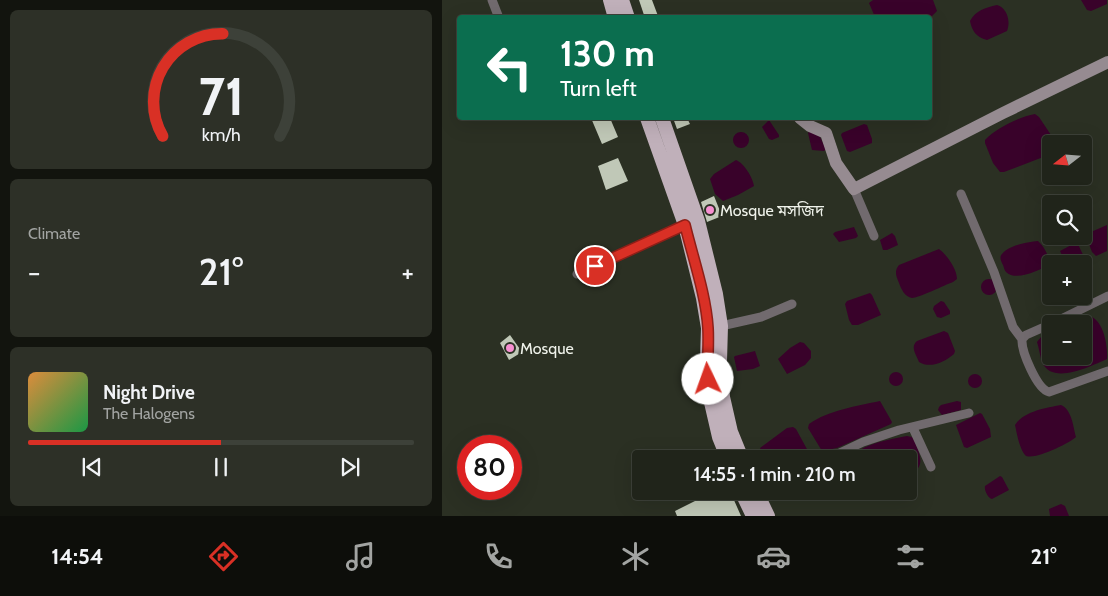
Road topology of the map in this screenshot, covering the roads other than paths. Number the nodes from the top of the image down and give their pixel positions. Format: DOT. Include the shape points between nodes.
graph roads {
  1 [pos="492,0"];
  2 [pos="610,0"];
  3 [pos="622,0"];
  4 [pos="498,15"];
  5 [pos="614,15"];
  6 [pos="627,15"];
  7 [pos="1108,62"];
  8 [pos="649,120"];
  9 [pos="663,120"];
  10 [pos="802,120"];
  11 [pos="854,190"];
  12 [pos="961,194"];
  13 [pos="685,225"];
  14 [pos="874,236"];
  15 [pos="577,274"];
  16 [pos="1108,296"];
  17 [pos="792,304"];
  18 [pos="1069,315"];
  19 [pos="721,326"];
  20 [pos="1042,329"];
  21 [pos="1022,339"];
  22 [pos="1108,371"];
  23 [pos="969,414"];
  24 [pos="912,428"];
  25 [pos="724,450"];
  26 [pos="738,450"];
  27 [pos="846,450"];
  28 [pos="931,467"];
  29 [pos="746,500"];
  30 [pos="764,500"];
  31 [pos="753,516"];
  32 [pos="768,516"];
  1 -- 4 [label="street"];
  2 -- 5 [label="highway"];
  3 -- 6 [label="highway"];
  7 -- 11 [label="main road"];
  8 -- 13 [label="highway"];
  9 -- 19 [label="highway" via="698,220"];
  10 -- 11 [label="main road" via="826,133 836,163"];
  11 -- 14 [label="street"];
  12 -- 21 [label="street" via="1013,327"];
  13 -- 15 [label="street"];
  13 -- 25 [label="highway" via="703,298 708,328 710,398"];
  16 -- 18 [label="street"];
  17 -- 19 [label="street" via="762,317"];
  19 -- 26 [label="highway" via="723,397"];
  20 -- 21 [label="street"];
  21 -- 22 [label="street" via="1021,345 1032,373 1045,391"];
  23 -- 24 [label="street"];
  24 -- 27 [label="street"];
  24 -- 28 [label="street"];
  29 -- 31 [label="highway"];
  30 -- 32 [label="highway"];
}
